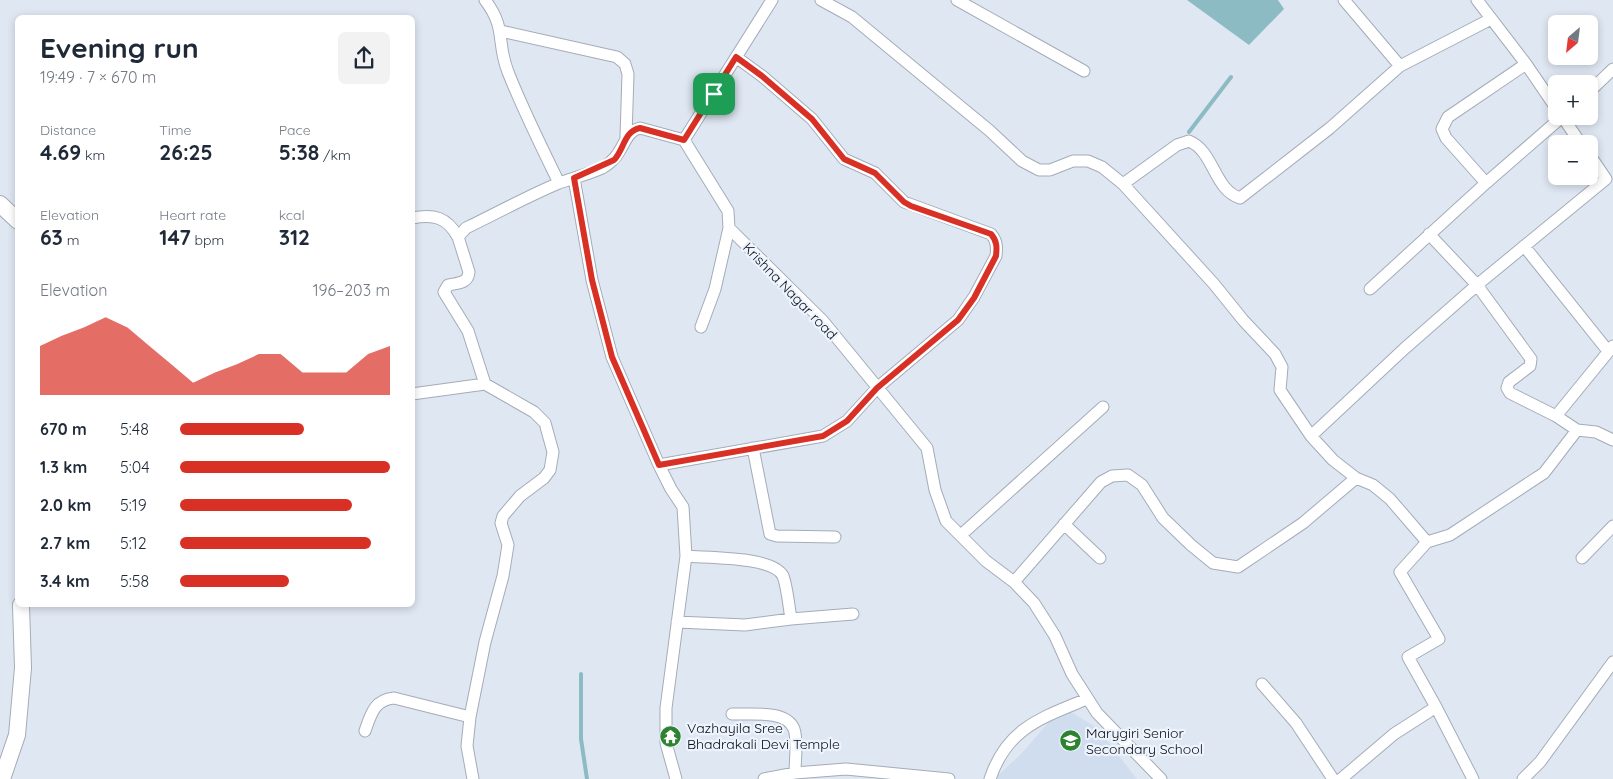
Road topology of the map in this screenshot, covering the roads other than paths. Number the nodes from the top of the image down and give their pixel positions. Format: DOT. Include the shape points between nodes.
graph roads {
  1 [pos="485,0"];
  2 [pos="772,0"];
  3 [pos="821,0"];
  4 [pos="957,0"];
  5 [pos="1344,0"];
  6 [pos="1477,0"];
  7 [pos="1492,19"];
  8 [pos="501,31"];
  9 [pos="736,57"];
  10 [pos="1526,64"];
  11 [pos="1400,66"];
  12 [pos="1613,69"];
  13 [pos="1084,71"];
  14 [pos="1598,83"];
  15 [pos="1548,95"];
  16 [pos="1549,125"];
  17 [pos="626,138"];
  18 [pos="684,140"];
  19 [pos="1598,163"];
  20 [pos="1610,175"];
  21 [pos="574,178"];
  22 [pos="560,183"];
  23 [pos="1486,183"];
  24 [pos="1123,184"];
  25 [pos="0,204"];
  26 [pos="15,218"];
  27 [pos="415,218"];
  28 [pos="729,228"];
  29 [pos="1428,234"];
  30 [pos="458,237"];
  31 [pos="1524,246"];
  32 [pos="1477,285"];
  33 [pos="1370,289"];
  34 [pos="700,327"];
  35 [pos="1610,348"];
  36 [pos="485,384"];
  37 [pos="877,388"];
  38 [pos="415,394"];
  39 [pos="1103,407"];
  40 [pos="1556,416"];
  41 [pos="1577,430"];
  42 [pos="1311,436"];
  43 [pos="1613,440"];
  44 [pos="752,448"];
  45 [pos="659,465"];
  46 [pos="1356,478"];
  47 [pos="1064,524"];
  48 [pos="1613,526"];
  49 [pos="962,535"];
  50 [pos="835,537"];
  51 [pos="1426,542"];
  52 [pos="686,556"];
  53 [pos="1100,558"];
  54 [pos="1582,558"];
  55 [pos="1014,582"];
  56 [pos="20,607"];
  57 [pos="853,614"];
  58 [pos="791,619"];
  59 [pos="677,622"];
  60 [pos="1613,662"];
  61 [pos="1262,684"];
  62 [pos="1087,699"];
  63 [pos="1436,707"];
  64 [pos="732,714"];
  65 [pos="470,717"];
  66 [pos="365,731"];
  67 [pos="796,773"];
  68 [pos="2,779"];
  69 [pos="472,779"];
  70 [pos="676,779"];
  71 [pos="764,779"];
  72 [pos="948,779"];
  73 [pos="990,779"];
  74 [pos="1161,779"];
  75 [pos="1333,779"];
  76 [pos="1340,779"];
  77 [pos="1473,779"];
  78 [pos="1523,779"];
  1 -- 8 [label="street" via="499,20"];
  2 -- 9 [label="street"];
  3 -- 24 [label="street" via="852,17 990,130 1022,161 1039,170 1050,170 1072,161 1088,161 1102,167"];
  4 -- 13 [label="street"];
  5 -- 11 [label="street"];
  6 -- 7 [label="street"];
  7 -- 10 [label="street"];
  7 -- 11 [label="street"];
  8 -- 17 [label="street" via="617,57 625,64 628,74"];
  8 -- 22 [label="street" via="508,73 529,125"];
  9 -- 18 [label="street"];
  9 -- 37 [label="street" via="812,119 844,159 875,173 904,202 985,231 996,240 996,256 974,298 958,320"];
  10 -- 15 [label="street"];
  10 -- 23 [label="street" via="1448,117 1444,123 1442,129 1446,138"];
  11 -- 24 [label="street" via="1330,128 1240,198 1228,192 1202,151 1189,141 1177,145"];
  12 -- 14 [label="street"];
  16 -- 23 [label="street"];
  17 -- 18 [label="street" via="640,128"];
  17 -- 21 [label="street" via="614,160"];
  18 -- 28 [label="street" via="728,211"];
  19 -- 20 [label="street"];
  20 -- 31 [label="street"];
  21 -- 22 [label="street"];
  21 -- 45 [label="street" via="592,280 612,357"];
  22 -- 30 [label="street" via="466,228"];
  23 -- 29 [label="street"];
  24 -- 42 [label="street" via="1275,354 1282,367 1280,390"];
  25 -- 26 [label="street"];
  27 -- 30 [label="street" via="442,219 452,225"];
  28 -- 34 [label="street" via="715,288"];
  28 -- 37 [label="street, Krishna Nagar road" via="823,322"];
  29 -- 32 [label="street"];
  29 -- 33 [label="street"];
  30 -- 36 [label="street" via="468,278 448,285 444,292 468,331"];
  31 -- 32 [label="street"];
  31 -- 35 [label="street"];
  32 -- 40 [label="street" via="1531,359 1530,366 1509,382 1507,388 1510,393"];
  32 -- 42 [label="street"];
  35 -- 40 [label="street"];
  36 -- 38 [label="street"];
  36 -- 65 [label="street" via="534,412 545,423 553,452 550,470 544,478 520,496 503,516 501,523 508,546"];
  37 -- 44 [label="street" via="847,421 823,436"];
  37 -- 49 [label="street, Krishna Nagar road" via="927,448 941,511 946,522"];
  39 -- 49 [label="street"];
  40 -- 41 [label="street"];
  41 -- 43 [label="street" via="1596,432"];
  41 -- 51 [label="street" via="1544,473 1450,535"];
  42 -- 46 [label="street"];
  44 -- 45 [label="street"];
  44 -- 50 [label="street" via="770,534"];
  45 -- 52 [label="street" via="683,507"];
  46 -- 47 [label="street" via="1303,523 1238,567 1213,563 1191,545 1163,518 1142,485 1128,475 1112,476 1101,482"];
  46 -- 51 [label="street" via="1373,485 1390,499"];
  47 -- 53 [label="street"];
  47 -- 55 [label="street"];
  48 -- 54 [label="street"];
  49 -- 55 [label="street, Krishna Nagar road" via="986,561"];
  51 -- 63 [label="street" via="1400,572 1439,639 1408,657"];
  52 -- 58 [label="street" via="760,562 777,568 784,578"];
  52 -- 59 [label="street"];
  55 -- 62 [label="street, Krishna Nagar road" via="1034,602 1044,618"];
  56 -- 68 [label="street" via="23,668 19,716 17,735"];
  57 -- 58 [label="street"];
  58 -- 59 [label="street" via="745,626"];
  59 -- 70 [label="street" via="666,708 666,743"];
  60 -- 78 [label="street" via="1545,755"];
  61 -- 75 [label="street" via="1296,722"];
  62 -- 73 [label="street" via="1057,711 1016,734 995,762"];
  62 -- 74 [label="street, Krishna Nagar road"];
  63 -- 76 [label="street" via="1394,734"];
  63 -- 77 [label="street"];
  64 -- 67 [label="street" via="780,717 789,722 795,731"];
  65 -- 66 [label="street" via="394,698 378,702"];
  65 -- 69 [label="street" via="467,746"];
  67 -- 71 [label="street"];
  67 -- 72 [label="street" via="846,769"];
}
